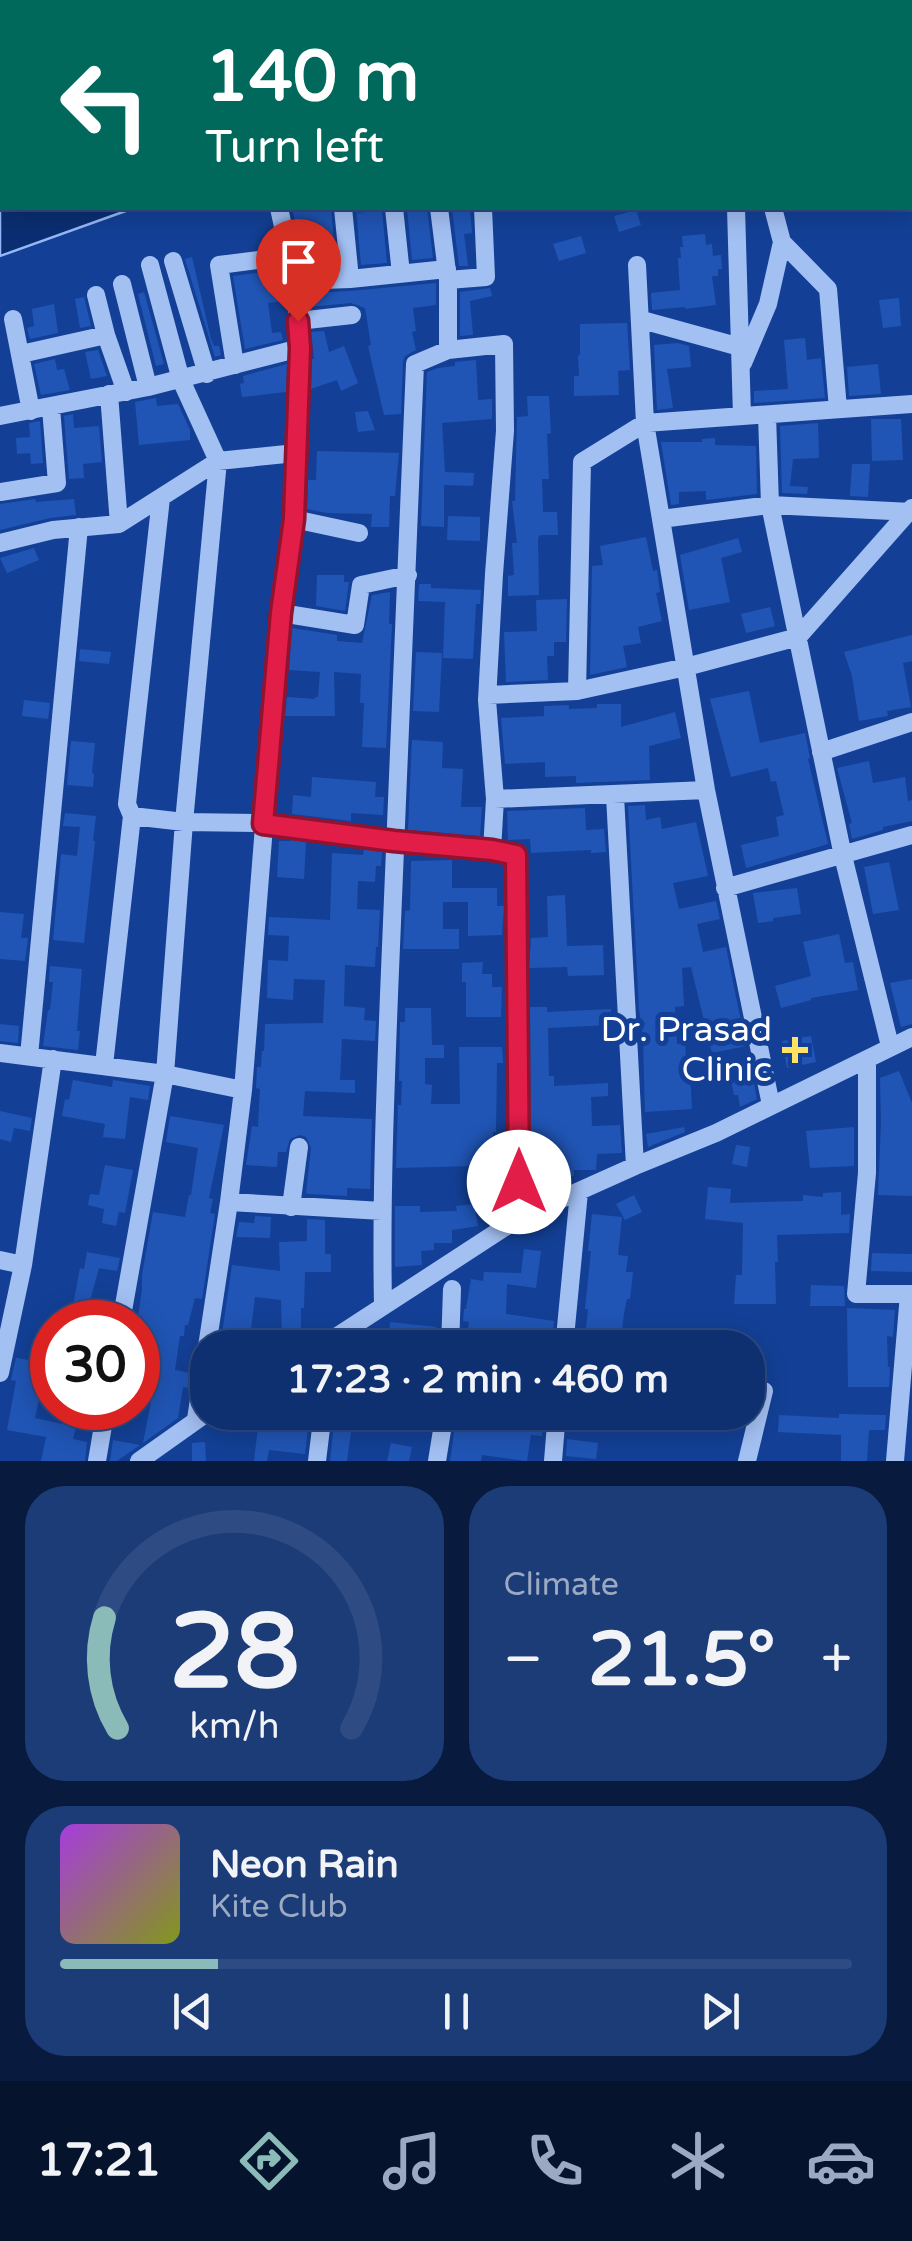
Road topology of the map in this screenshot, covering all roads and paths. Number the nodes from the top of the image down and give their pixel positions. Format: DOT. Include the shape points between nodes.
graph roads {
  1 [pos="279,210"];
  2 [pos="342,210"];
  3 [pos="394,210"];
  4 [pos="439,210"];
  5 [pos="483,210"];
  6 [pos="736,210"];
  7 [pos="774,210"];
  8 [pos="782,242"];
  9 [pos="290,256"];
  10 [pos="172,261"];
  11 [pos="150,264"];
  12 [pos="637,265"];
  13 [pos="402,274"];
  14 [pos="447,275"];
  15 [pos="350,279"];
  16 [pos="295,281"];
  17 [pos="122,284"];
  18 [pos="96,295"];
  19 [pos="352,314"];
  20 [pos="13,319"];
  21 [pos="642,320"];
  22 [pos="298,321"];
  23 [pos="106,335"];
  24 [pos="300,348"];
  25 [pos="740,348"];
  26 [pos="448,350"];
  27 [pos="21,354"];
  28 [pos="235,365"];
  29 [pos="740,368"];
  30 [pos="207,374"];
  31 [pos="181,380"];
  32 [pos="148,387"];
  33 [pos="117,393"];
  34 [pos="912,404"];
  35 [pos="50,408"];
  36 [pos="838,410"];
  37 [pos="31,411"];
  38 [pos="767,414"];
  39 [pos="0,416"];
  40 [pos="742,416"];
  41 [pos="645,424"];
  42 [pos="296,453"];
  43 [pos="218,462"];
  44 [pos="0,492"];
  45 [pos="161,498"];
  46 [pos="770,505"];
  47 [pos="911,510"];
  48 [pos="294,519"];
  49 [pos="661,519"];
  50 [pos="119,524"];
  51 [pos="79,527"];
  52 [pos="359,532"];
  53 [pos="0,542"];
  54 [pos="408,575"];
  55 [pos="281,613"];
  56 [pos="798,637"];
  57 [pos="686,667"];
  58 [pos="577,691"];
  59 [pos="488,694"];
  60 [pos="912,722"];
  61 [pos="821,752"];
  62 [pos="706,790"];
  63 [pos="615,796"];
  64 [pos="496,799"];
  65 [pos="132,816"];
  66 [pos="184,822"];
  67 [pos="263,824"];
  68 [pos="912,836"];
  69 [pos="394,841"];
  70 [pos="492,850"];
  71 [pos="843,856"];
  72 [pos="725,888"];
  73 [pos="912,1037"];
  74 [pos="890,1046"];
  75 [pos="0,1053"];
  76 [pos="30,1056"];
  77 [pos="53,1059"];
  78 [pos="867,1060"];
  79 [pos="104,1066"];
  80 [pos="165,1074"];
  81 [pos="243,1090"];
  82 [pos="771,1105"];
  83 [pos="299,1147"];
  84 [pos="635,1166"];
  85 [pos="580,1192"];
  86 [pos="229,1202"];
  87 [pos="291,1207"];
  88 [pos="382,1211"];
  89 [pos="520,1218"];
  90 [pos="0,1260"];
  91 [pos="23,1265"];
  92 [pos="452,1289"];
  93 [pos="911,1294"];
  94 [pos="125,1300"];
  95 [pos="384,1306"];
  96 [pos="213,1330"];
  97 [pos="352,1330"];
  98 [pos="451,1330"];
  99 [pos="566,1330"];
  100 [pos="0,1373"];
  101 [pos="190,1425"];
  102 [pos="102,1430"];
  103 [pos="320,1430"];
  104 [pos="442,1430"];
  105 [pos="556,1430"];
  106 [pos="755,1430"];
  107 [pos="96,1461"];
  108 [pos="139,1461"];
  109 [pos="317,1461"];
  110 [pos="437,1461"];
  111 [pos="553,1461"];
  112 [pos="748,1461"];
  113 [pos="895,1461"];
  1 -- 9 [label="street"];
  2 -- 15 [label="street"];
  3 -- 13 [label="street"];
  4 -- 14 [label="street"];
  5 -- 14 [label="street" via="486,277"];
  6 -- 25 [label="street"];
  7 -- 8 [label="street"];
  8 -- 29 [label="street" via="768,304"];
  8 -- 36 [label="street" via="828,289"];
  9 -- 16 [label="street"];
  9 -- 28 [label="street" via="219,266"];
  10 -- 30 [label="street"];
  11 -- 31 [label="street"];
  12 -- 21 [label="street"];
  13 -- 14 [label="street"];
  13 -- 15 [label="street"];
  14 -- 26 [label="street"];
  15 -- 16 [label="street"];
  16 -- 22 [label="street"];
  17 -- 32 [label="street"];
  18 -- 23 [label="street"];
  19 -- 22 [label="street"];
  20 -- 27 [label="street"];
  21 -- 25 [label="street"];
  21 -- 41 [label="street"];
  22 -- 24 [label="street"];
  23 -- 27 [label="street"];
  23 -- 33 [label="street"];
  24 -- 28 [label="street"];
  24 -- 42 [label="street"];
  25 -- 29 [label="street"];
  26 -- 54 [label="street" via="415,364"];
  26 -- 59 [label="street" via="504,344"];
  27 -- 37 [label="street"];
  28 -- 30 [label="street"];
  29 -- 40 [label="street"];
  30 -- 31 [label="street"];
  31 -- 32 [label="street"];
  31 -- 43 [label="street"];
  32 -- 33 [label="street"];
  33 -- 35 [label="street"];
  33 -- 50 [label="street"];
  34 -- 36 [label="street"];
  35 -- 37 [label="street"];
  35 -- 44 [label="street" via="58,484"];
  36 -- 38 [label="street"];
  37 -- 39 [label="street"];
  38 -- 40 [label="street"];
  38 -- 46 [label="street"];
  40 -- 41 [label="street"];
  41 -- 49 [label="street"];
  41 -- 58 [label="street" via="582,462"];
  42 -- 43 [label="street"];
  42 -- 48 [label="street"];
  43 -- 45 [label="street"];
  43 -- 66 [label="street"];
  45 -- 50 [label="street"];
  45 -- 65 [label="street" via="127,804"];
  46 -- 47 [label="street"];
  46 -- 49 [label="street"];
  46 -- 56 [label="street"];
  47 -- 56 [label="street"];
  48 -- 52 [label="street"];
  48 -- 55 [label="street"];
  49 -- 57 [label="street"];
  50 -- 51 [label="street"];
  51 -- 53 [label="street"];
  51 -- 76 [label="street"];
  54 -- 55 [label="street" via="361,585 355,625"];
  54 -- 69 [label="street"];
  55 -- 67 [label="street"];
  56 -- 57 [label="street"];
  56 -- 61 [label="street"];
  57 -- 58 [label="street"];
  57 -- 62 [label="street"];
  58 -- 59 [label="street"];
  59 -- 64 [label="street"];
  60 -- 61 [label="street"];
  61 -- 71 [label="street"];
  62 -- 63 [label="street"];
  62 -- 72 [label="street"];
  63 -- 64 [label="street"];
  63 -- 84 [label="street"];
  64 -- 70 [label="street"];
  65 -- 66 [label="street"];
  65 -- 79 [label="street"];
  66 -- 67 [label="street"];
  66 -- 80 [label="street"];
  67 -- 69 [label="street"];
  67 -- 81 [label="street"];
  68 -- 71 [label="street"];
  69 -- 70 [label="street"];
  69 -- 88 [label="street"];
  70 -- 89 [label="street" via="516,855"];
  71 -- 72 [label="street"];
  71 -- 74 [label="street"];
  72 -- 82 [label="street"];
  73 -- 74 [label="street"];
  74 -- 78 [label="street"];
  75 -- 76 [label="street"];
  76 -- 77 [label="street"];
  77 -- 79 [label="street"];
  77 -- 91 [label="street"];
  78 -- 82 [label="street"];
  78 -- 93 [label="street" via="867,1173 856,1294"];
  79 -- 80 [label="street"];
  80 -- 81 [label="street"];
  80 -- 94 [label="street"];
  81 -- 86 [label="street"];
  82 -- 84 [label="street"];
  83 -- 87 [label="street"];
  84 -- 85 [label="street"];
  85 -- 89 [label="street"];
  85 -- 99 [label="street"];
  86 -- 87 [label="street"];
  86 -- 96 [label="street"];
  87 -- 88 [label="street"];
  88 -- 95 [label="street"];
  89 -- 95 [label="street"];
  90 -- 91 [label="street"];
  91 -- 100 [label="street"];
  92 -- 98 [label="street"];
  93 -- 113 [label="street"];
  95 -- 97 [label="street"];
  101 -- 108 [label="street"];
  102 -- 107 [label="street"];
  103 -- 109 [label="street"];
  104 -- 110 [label="street"];
  105 -- 111 [label="street"];
  106 -- 112 [label="street"];
}
